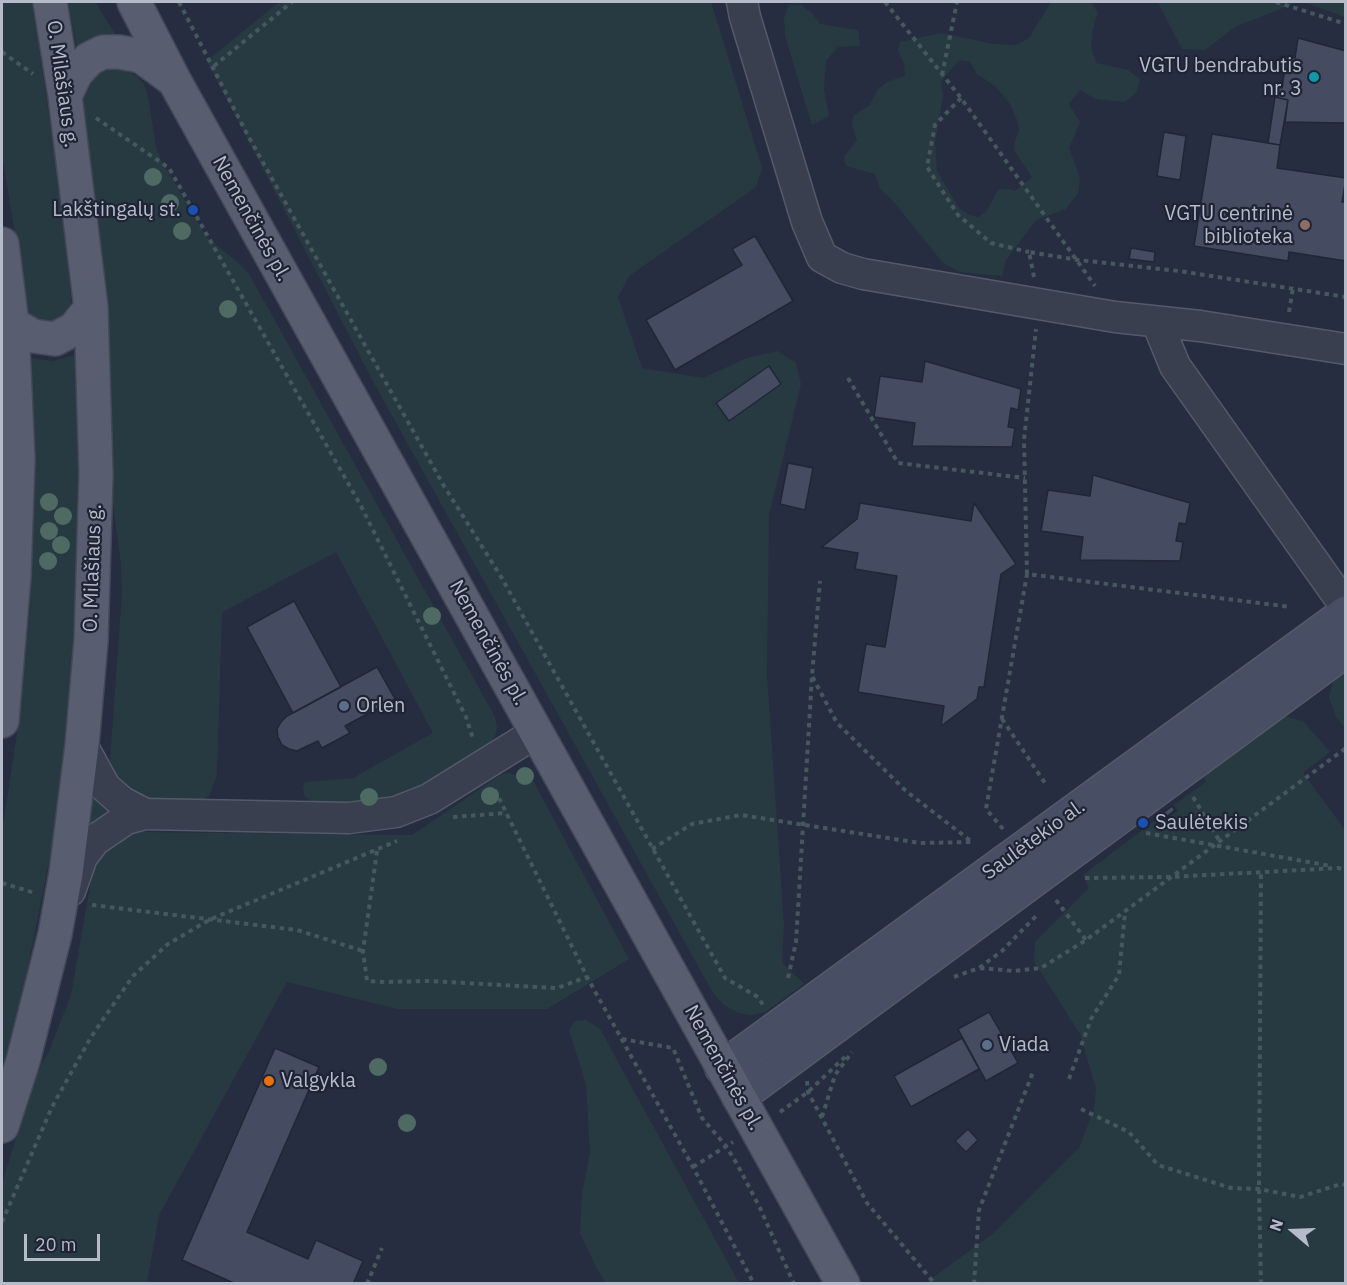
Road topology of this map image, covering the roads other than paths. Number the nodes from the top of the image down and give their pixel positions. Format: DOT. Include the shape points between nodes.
graph roads {
  1 [pos="50,2"];
  2 [pos="742,2"];
  3 [pos="133,4"];
  4 [pos="174,80"];
  5 [pos="65,96"];
  6 [pos="2,244"];
  7 [pos="91,308"];
  8 [pos="1157,322"];
  9 [pos="12,324"];
  10 [pos="1346,349"];
  11 [pos="1346,607"];
  12 [pos="1346,613"];
  13 [pos="1346,650"];
  14 [pos="2,721"];
  15 [pos="537,732"];
  16 [pos="82,745"];
  17 [pos="145,814"];
  18 [pos="64,901"];
  19 [pos="722,1068"];
  20 [pos="739,1097"];
  21 [pos="2,1126"];
  22 [pos="843,1284"];
  1 -- 5 [label="main road, O. Milašiaus g."];
  2 -- 8 [label="street" via="807,222 822,257 863,274"];
  3 -- 4 [label="main road, Nemenčinės pl."];
  4 -- 5 [label="main road" via="141,56 103,52 76,72"];
  4 -- 15 [label="main road, Nemenčinės pl."];
  5 -- 7 [label="main road, O. Milašiaus g."];
  6 -- 9 [label="main road"];
  7 -- 9 [label="main road" via="74,329 55,339 33,336"];
  7 -- 16 [label="main road, O. Milašiaus g." via="96,475 91,641"];
  8 -- 10 [label="street"];
  8 -- 11 [label="street" via="1175,366"];
  9 -- 14 [label="main road" via="18,460 14,577"];
  12 -- 19 [label="main road, Saulėtekio al."];
  13 -- 20 [label="main road, Saulėtekio al."];
  15 -- 17 [label="street" via="429,799 396,812 338,818"];
  15 -- 19 [label="main road, Nemenčinės pl."];
  16 -- 17 [label="street" via="105,787"];
  16 -- 18 [label="main road, O. Milašiaus g."];
  17 -- 18 [label="street" via="126,819 95,840 82,857"];
  18 -- 21 [label="main road, O. Milašiaus g."];
  19 -- 20 [label="main road, Nemenčinės pl."];
  20 -- 22 [label="main road, Nemenčinės pl."];
}
